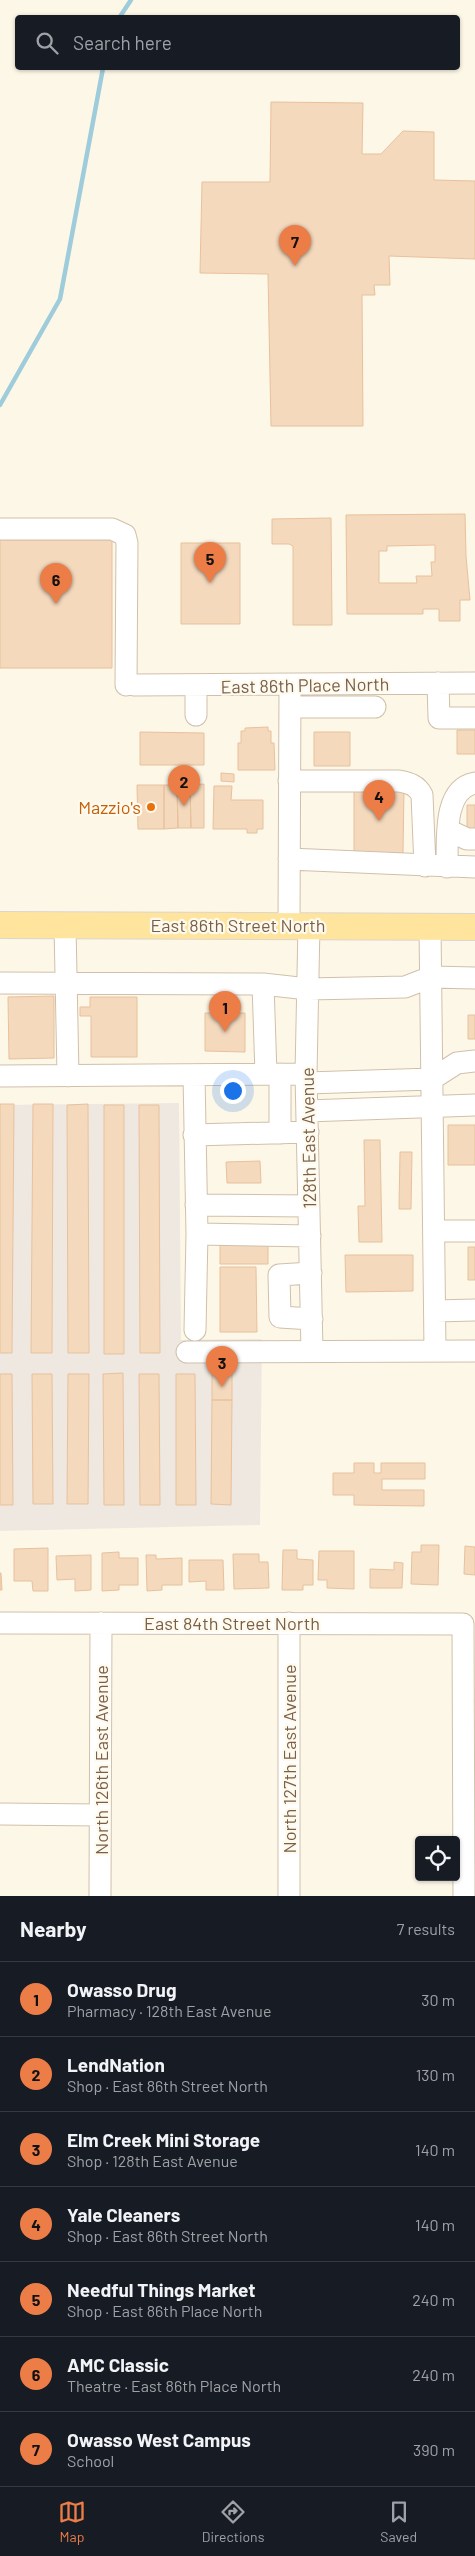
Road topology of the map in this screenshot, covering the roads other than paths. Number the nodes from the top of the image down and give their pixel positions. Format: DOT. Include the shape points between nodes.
graph roads {
  1 [pos="0,529"];
  2 [pos="438,683"];
  3 [pos="475,683"];
  4 [pos="196,685"];
  5 [pos="290,686"];
  6 [pos="290,707"];
  7 [pos="375,707"];
  8 [pos="196,715"];
  9 [pos="475,718"];
  10 [pos="289,781"];
  11 [pos="475,783"];
  12 [pos="448,830"];
  13 [pos="475,839"];
  14 [pos="289,859"];
  15 [pos="436,866"];
  16 [pos="475,867"];
  17 [pos="299,925"];
  18 [pos="0,926"];
  19 [pos="65,926"];
  20 [pos="430,926"];
  21 [pos="475,926"];
  22 [pos="430,977"];
  23 [pos="475,978"];
  24 [pos="0,983"];
  25 [pos="67,983"];
  26 [pos="263,984"];
  27 [pos="308,989"];
  28 [pos="475,1061"];
  29 [pos="273,1074"];
  30 [pos="194,1075"];
  31 [pos="0,1076"];
  32 [pos="68,1076"];
  33 [pos="307,1078"];
  34 [pos="432,1079"];
  35 [pos="475,1104"];
  36 [pos="433,1105"];
  37 [pos="307,1111"];
  38 [pos="308,1132"];
  39 [pos="280,1133"];
  40 [pos="194,1135"];
  41 [pos="196,1205"];
  42 [pos="309,1206"];
  43 [pos="434,1231"];
  44 [pos="475,1231"];
  45 [pos="197,1234"];
  46 [pos="310,1236"];
  47 [pos="311,1273"];
  48 [pos="475,1310"];
  49 [pos="435,1311"];
  50 [pos="312,1319"];
  51 [pos="195,1330"];
  52 [pos="435,1350"];
  53 [pos="475,1351"];
  54 [pos="187,1352"];
  55 [pos="312,1352"];
  56 [pos="0,1623"];
  57 [pos="101,1623"];
  58 [pos="289,1623"];
  59 [pos="469,1724"];
  60 [pos="0,1814"];
  61 [pos="100,1815"];
  62 [pos="100,1896"];
  63 [pos="289,1896"];
  64 [pos="464,1896"];
  1 -- 4 [label="street, East 86th Place North" via="112,529 125,535 130,685"];
  2 -- 3 [label="street, East 86th Place North"];
  2 -- 5 [label="street, East 86th Place North"];
  2 -- 9 [label="street" via="439,718"];
  4 -- 5 [label="street, East 86th Place North"];
  4 -- 8 [label="street"];
  5 -- 6 [label="street, 128th East Avenue"];
  6 -- 7 [label="street"];
  6 -- 10 [label="street, 128th East Avenue"];
  10 -- 14 [label="street, 128th East Avenue"];
  10 -- 15 [label="street" via="399,781 410,784 422,795"];
  11 -- 12 [label="street" via="459,791 452,804"];
  12 -- 13 [label="street" via="466,839"];
  12 -- 15 [label="street"];
  14 -- 15 [label="street"];
  14 -- 17 [label="street, 128th East Avenue"];
  15 -- 16 [label="street"];
  17 -- 19 [label="main road, East 86th Street North"];
  17 -- 20 [label="main road, East 86th Street North"];
  17 -- 27 [label="street, 128th East Avenue"];
  18 -- 19 [label="main road, East 86th Street North"];
  19 -- 25 [label="street"];
  20 -- 21 [label="main road, East 86th Street North"];
  20 -- 22 [label="street"];
  22 -- 23 [label="street"];
  22 -- 27 [label="street" via="405,987"];
  22 -- 34 [label="street"];
  24 -- 25 [label="street"];
  25 -- 26 [label="street"];
  25 -- 32 [label="street"];
  26 -- 27 [label="street"];
  26 -- 29 [label="street"];
  27 -- 33 [label="street, 128th East Avenue"];
  28 -- 34 [label="street" via="457,1063"];
  29 -- 30 [label="street"];
  29 -- 33 [label="street"];
  29 -- 39 [label="street"];
  30 -- 32 [label="street"];
  30 -- 40 [label="street"];
  31 -- 32 [label="street"];
  33 -- 34 [label="street"];
  33 -- 37 [label="street, 128th East Avenue"];
  34 -- 36 [label="street"];
  35 -- 36 [label="street"];
  36 -- 37 [label="street"];
  36 -- 43 [label="street"];
  37 -- 38 [label="street, 128th East Avenue"];
  38 -- 39 [label="street"];
  38 -- 42 [label="street, 128th East Avenue"];
  39 -- 40 [label="street"];
  40 -- 41 [label="street"];
  41 -- 42 [label="street"];
  41 -- 45 [label="street"];
  42 -- 46 [label="street, 128th East Avenue"];
  43 -- 44 [label="street"];
  43 -- 49 [label="street"];
  45 -- 46 [label="street"];
  45 -- 51 [label="street"];
  46 -- 47 [label="street, 128th East Avenue"];
  47 -- 50 [label="street, 128th East Avenue"];
  47 -- 50 [label="street" via="279,1275 280,1317"];
  48 -- 49 [label="street"];
  49 -- 52 [label="street"];
  50 -- 55 [label="street, 128th East Avenue"];
  52 -- 53 [label="street"];
  52 -- 55 [label="street"];
  54 -- 55 [label="street"];
  56 -- 57 [label="street, East 84th Street North"];
  57 -- 58 [label="street, East 84th Street North"];
  57 -- 61 [label="street, North 126th East Avenue"];
  58 -- 59 [label="street, East 84th Street North" via="463,1624"];
  58 -- 63 [label="street, North 127th East Avenue"];
  59 -- 64 [label="street"];
  60 -- 61 [label="street"];
  61 -- 62 [label="street, North 126th East Avenue"];
}
